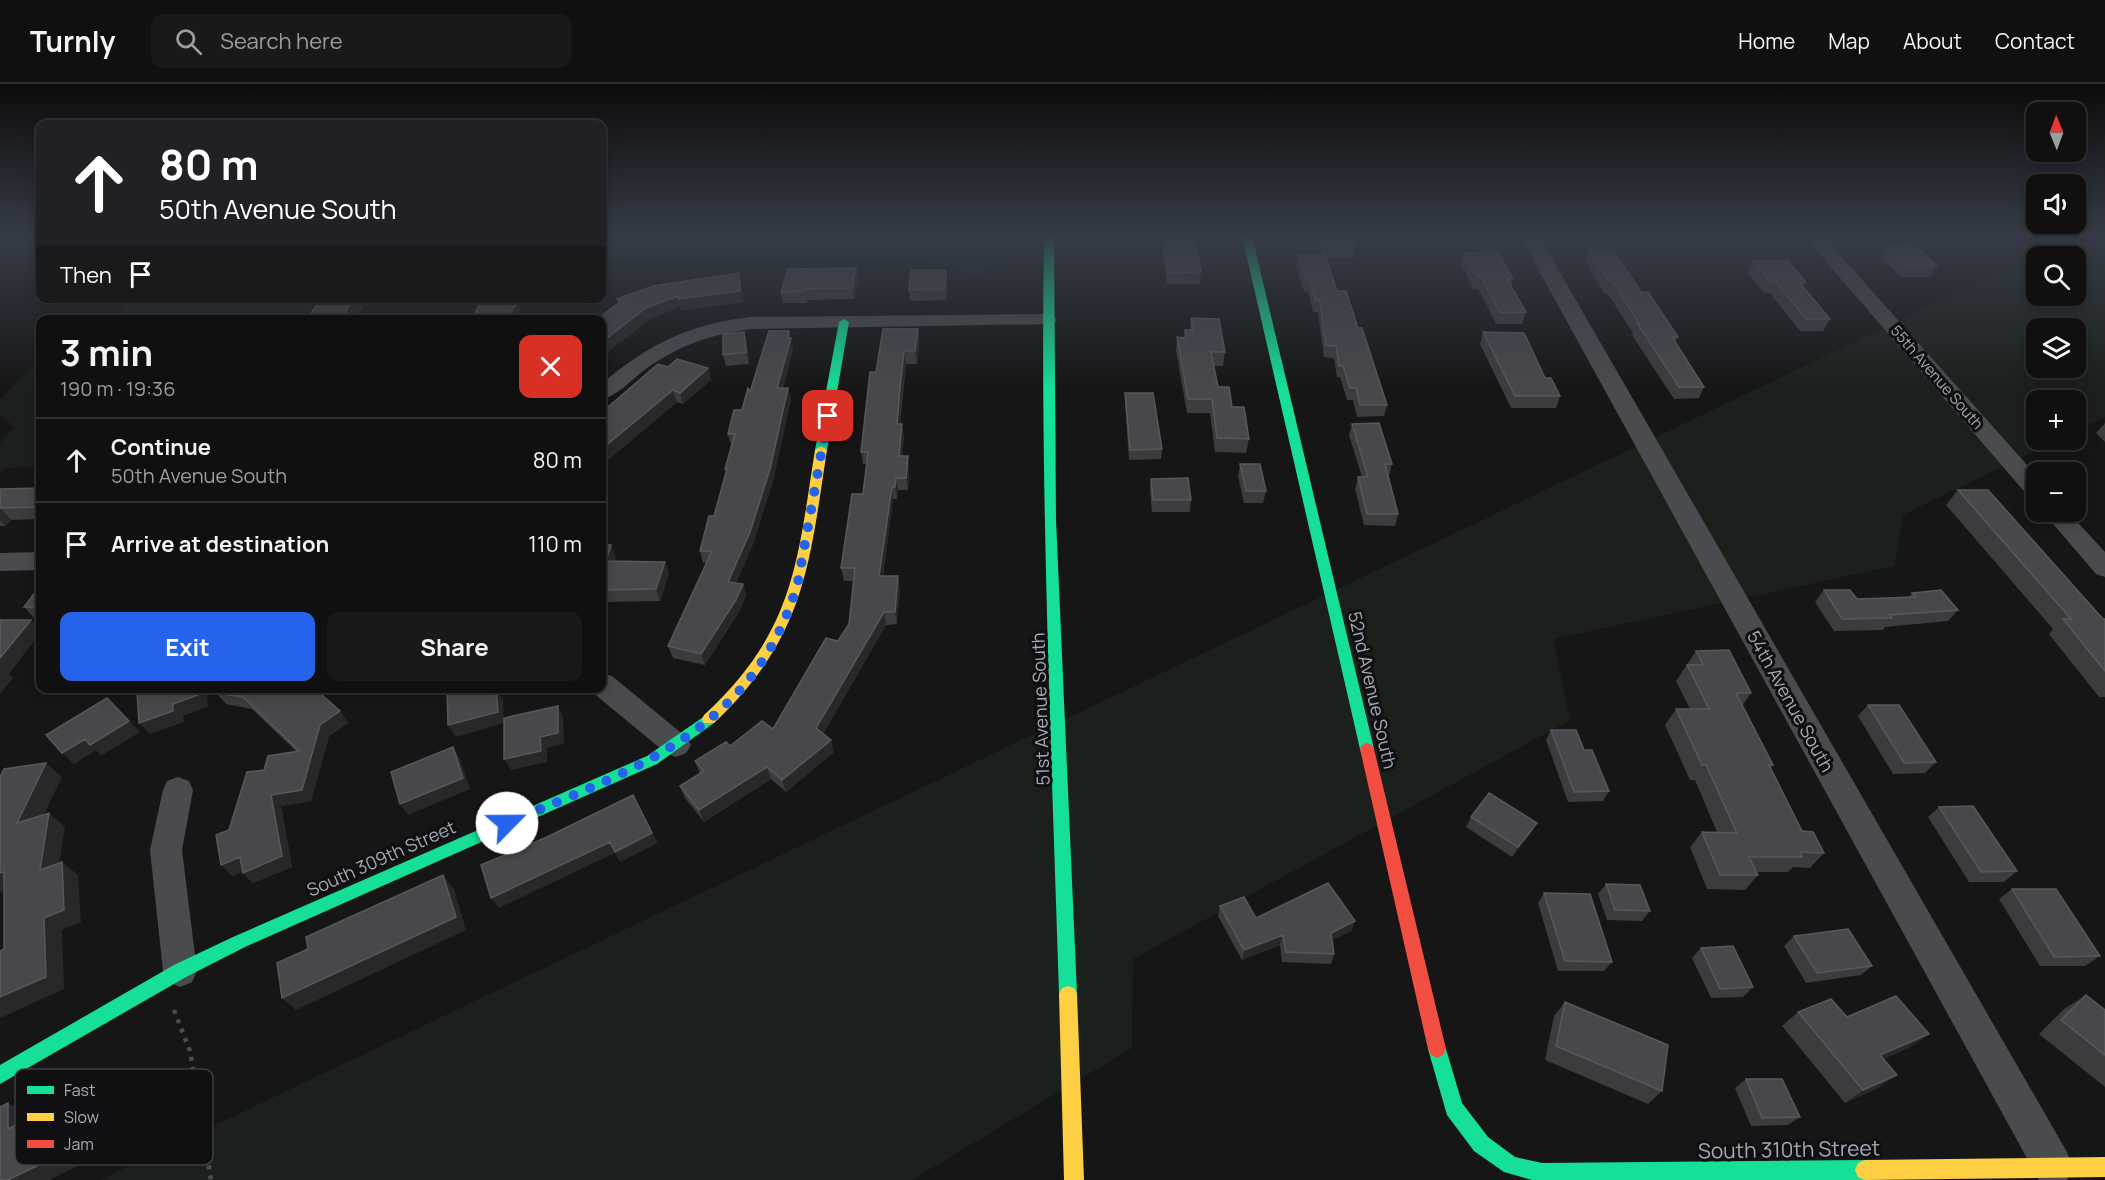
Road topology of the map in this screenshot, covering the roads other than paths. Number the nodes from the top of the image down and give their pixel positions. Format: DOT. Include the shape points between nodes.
graph roads {
  1 [pos="1048,287"];
  2 [pos="1260,287"];
  3 [pos="1558,287"];
  4 [pos="1858,287"];
  5 [pos="1047,320"];
  6 [pos="844,322"];
  7 [pos="606,390"];
  8 [pos="2026,478"];
  9 [pos="2064,522"];
  10 [pos="36,562"];
  11 [pos="4,566"];
  12 [pos="2105,568"];
  13 [pos="606,687"];
  14 [pos="676,745"];
  15 [pos="178,790"];
  16 [pos="171,977"];
  17 [pos="0,1075"];
  18 [pos="1481,1144"];
  19 [pos="2054,1166"];
  20 [pos="2105,1167"];
  21 [pos="1074,1180"];
  1 -- 5 [label="street, 51st Avenue South"];
  2 -- 18 [label="street, 52nd Avenue South" via="1441,1064 1454,1108"];
  3 -- 19 [label="street, 54th Avenue South"];
  4 -- 8 [label="street, 55th Avenue South"];
  5 -- 6 [label="street"];
  5 -- 21 [label="street, 51st Avenue South"];
  6 -- 7 [label="street" via="751,323 707,329 662,347"];
  6 -- 14 [label="street, South 309th Street" via="798,582 787,618 763,661 719,711"];
  9 -- 12 [label="street"];
  10 -- 11 [label="street"];
  13 -- 14 [label="street"];
  14 -- 16 [label="street, South 309th Street" via="626,772 292,917"];
  15 -- 16 [label="street" via="166,850"];
  16 -- 17 [label="street, South 309th Street"];
  18 -- 19 [label="street, South 310th Street" via="1511,1165 1542,1173"];
  19 -- 20 [label="street, South 310th Street"];
}
